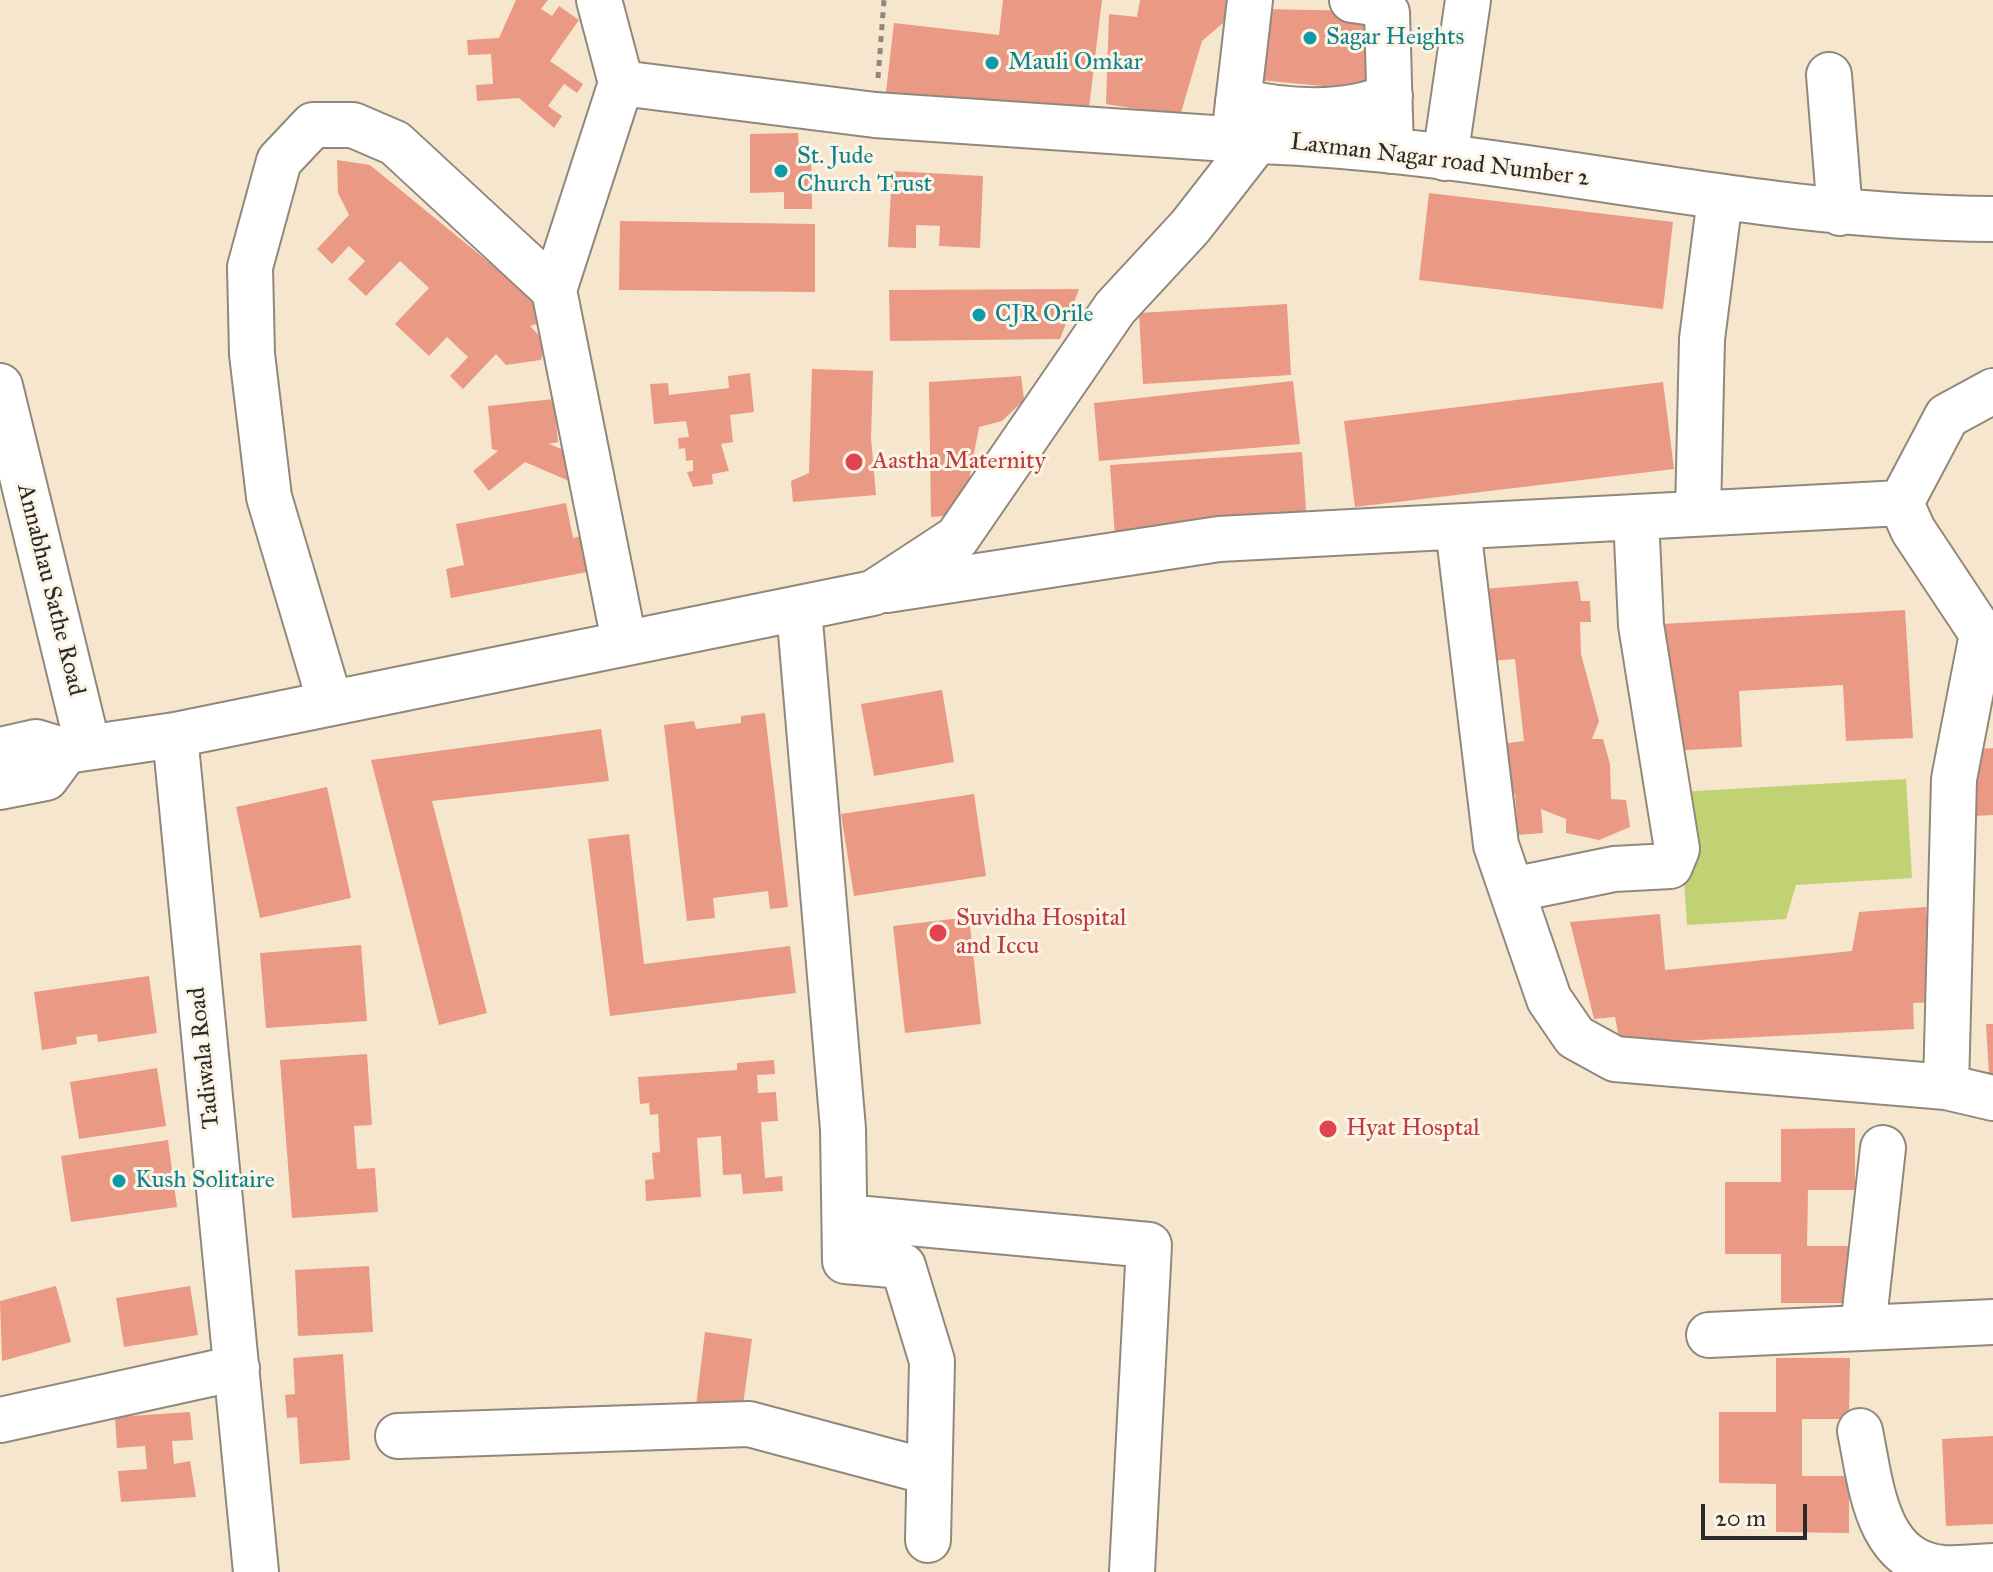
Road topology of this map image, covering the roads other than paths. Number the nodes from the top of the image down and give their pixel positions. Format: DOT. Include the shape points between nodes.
graph roads {
  1 [pos="599,0"];
  2 [pos="1250,0"];
  3 [pos="1352,0"];
  4 [pos="1468,0"];
  5 [pos="1829,75"];
  6 [pos="621,83"];
  7 [pos="1390,96"];
  8 [pos="1243,127"];
  9 [pos="1391,151"];
  10 [pos="1445,158"];
  11 [pos="1720,198"];
  12 [pos="1840,213"];
  13 [pos="1993,219"];
  14 [pos="554,290"];
  15 [pos="0,386"];
  16 [pos="1993,391"];
  17 [pos="1901,503"];
  18 [pos="1698,513"];
  19 [pos="1636,517"];
  20 [pos="1458,528"];
  21 [pos="873,593"];
  22 [pos="799,609"];
  23 [pos="1987,636"];
  24 [pos="624,641"];
  25 [pos="330,702"];
  26 [pos="175,735"];
  27 [pos="77,749"];
  28 [pos="0,750"];
  29 [pos="0,787"];
  30 [pos="1512,890"];
  31 [pos="1946,1087"];
  32 [pos="1993,1098"];
  33 [pos="1883,1148"];
  34 [pos="845,1217"];
  35 [pos="1993,1322"];
  36 [pos="1863,1328"];
  37 [pos="1709,1335"];
  38 [pos="237,1368"];
  39 [pos="0,1420"];
  40 [pos="1860,1431"];
  41 [pos="398,1436"];
  42 [pos="929,1472"];
  43 [pos="928,1540"];
  44 [pos="1993,1566"];
  45 [pos="256,1572"];
  46 [pos="1132,1572"];
  1 -- 6 [label="street"];
  2 -- 8 [label="street"];
  3 -- 7 [label="street" via="1374,3 1387,13"];
  4 -- 10 [label="street"];
  5 -- 12 [label="street"];
  6 -- 8 [label="street" via="875,115"];
  6 -- 14 [label="street"];
  7 -- 8 [label="street" via="1343,109 1263,107"];
  7 -- 9 [label="street"];
  8 -- 9 [label="street, Laxman Nagar road Number 2"];
  8 -- 21 [label="street, Laxman Nagar road Number 2" via="1190,227 1115,308 957,538"];
  9 -- 10 [label="street, Laxman Nagar road Number 2"];
  10 -- 11 [label="street, Laxman Nagar road Number 2"];
  11 -- 12 [label="street, Laxman Nagar road Number 2"];
  11 -- 18 [label="street" via="1702,339"];
  12 -- 13 [label="street, Laxman Nagar road Number 2"];
  14 -- 24 [label="street"];
  14 -- 25 [label="street" via="395,143 353,125 313,125 279,161 250,267 252,354 269,497"];
  15 -- 27 [label="street, Annabhau Sathe Road"];
  16 -- 17 [label="street" via="1947,416"];
  17 -- 18 [label="street"];
  17 -- 23 [label="street" via="1913,530"];
  18 -- 19 [label="street"];
  19 -- 20 [label="street"];
  19 -- 30 [label="street" via="1641,625 1677,849 1670,866 1614,869"];
  20 -- 21 [label="street" via="1219,539"];
  20 -- 30 [label="street" via="1496,845"];
  21 -- 22 [label="street, Laxman Nagar road Number 2"];
  22 -- 24 [label="street, Laxman Nagar road Number 2"];
  22 -- 34 [label="street" via="843,1129"];
  23 -- 31 [label="street" via="1954,779"];
  24 -- 25 [label="street, Laxman Nagar road Number 2"];
  25 -- 26 [label="street, Laxman Nagar road Number 2"];
  26 -- 27 [label="street, Laxman Nagar road Number 2"];
  26 -- 38 [label="street, Tadiwala Road"];
  27 -- 28 [label="street, Laxman Nagar road Number 2" via="36,742"];
  27 -- 29 [label="street" via="46,778"];
  30 -- 31 [label="street" via="1549,999 1575,1037 1615,1059"];
  31 -- 32 [label="street"];
  33 -- 36 [label="street"];
  34 -- 42 [label="street" via="845,1261 903,1266 932,1361"];
  34 -- 46 [label="street" via="1149,1245"];
  35 -- 36 [label="street"];
  36 -- 37 [label="street"];
  38 -- 39 [label="street"];
  38 -- 45 [label="street, Tadiwala Road"];
  40 -- 44 [label="street" via="1875,1502 1890,1540 1913,1559 1941,1568"];
  41 -- 42 [label="street" via="749,1424"];
  42 -- 43 [label="street"];
}
